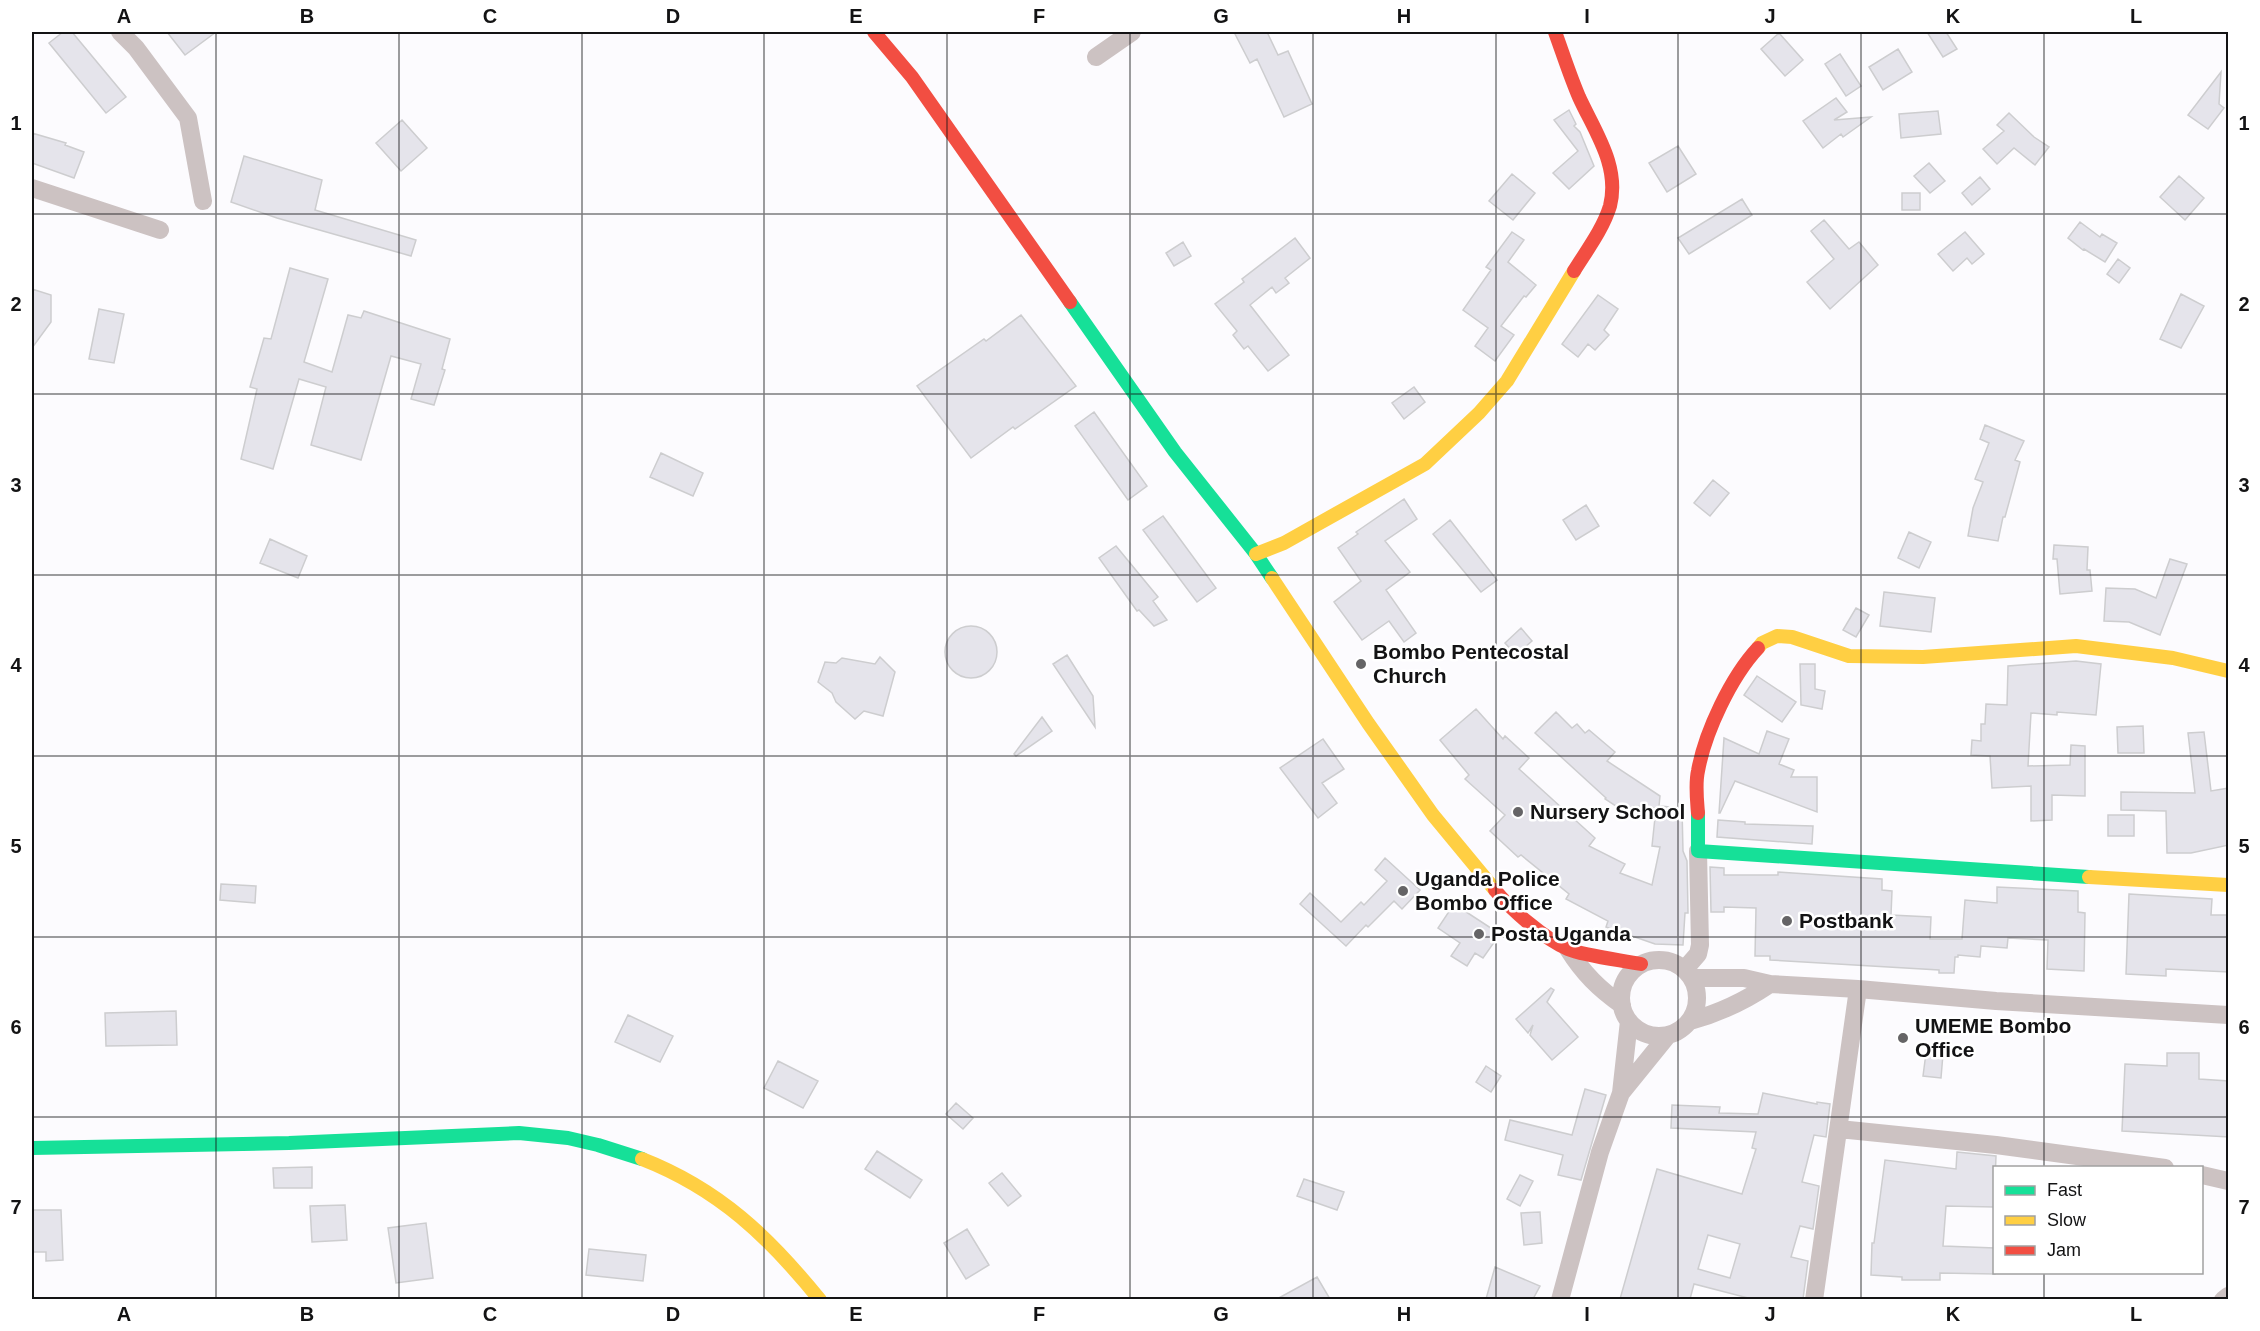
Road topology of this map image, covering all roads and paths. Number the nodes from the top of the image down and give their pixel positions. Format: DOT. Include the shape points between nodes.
graph roads {
  1 [pos="120,32"];
  2 [pos="874,32"];
  3 [pos="1132,32"];
  4 [pos="1555,32"];
  5 [pos="1096,57"];
  6 [pos="32,188"];
  7 [pos="202,201"];
  8 [pos="160,230"];
  9 [pos="1256,554"];
  10 [pos="2229,671"];
  11 [pos="1698,851"];
  12 [pos="2229,885"];
  13 [pos="1568,949"];
  14 [pos="1641,964"];
  15 [pos="1688,973"];
  16 [pos="1770,984"];
  17 [pos="1858,989"];
  18 [pos="1626,1013"];
  19 [pos="2229,1015"];
  20 [pos="1690,1021"];
  21 [pos="1668,1035"];
  22 [pos="1621,1093"];
  23 [pos="1839,1129"];
  24 [pos="32,1148"];
  25 [pos="2157,1166"];
  26 [pos="2203,1175"];
  27 [pos="2229,1182"];
  28 [pos="2229,1296"];
  29 [pos="820,1299"];
  30 [pos="1560,1299"];
  31 [pos="1814,1299"];
  32 [pos="1828,1299"];
  33 [pos="2223,1299"];
  1 -- 7 [label="street" via="188,118"];
  2 -- 9 [label="street" via="912,77 1175,452"];
  3 -- 5 [label="street"];
  4 -- 9 [label="street" via="1611,169 1614,193 1602,225 1507,381 1479,414 1425,464 1284,543"];
  6 -- 8 [label="street"];
  9 -- 13 [label="street" via="1433,815 1502,900"];
  10 -- 11 [label="street" via="2183,660 2076,646 1923,657 1849,656 1792,637 1777,636 1762,643 1749,657 1713,719 1702,748 1697,774"];
  11 -- 12 [label="street"];
  11 -- 15 [label="street" via="1700,945"];
  13 -- 14 [label="street"];
  13 -- 18 [label="street" via="1591,980"];
  14 -- 15 [label="street" via="1663,960"];
  14 -- 18 [label="street" via="1624,982 1621,993"];
  15 -- 16 [label="street"];
  15 -- 20 [label="street" via="1697,988 1698,1000"];
  16 -- 17 [label="street"];
  16 -- 20 [label="street" via="1748,999"];
  17 -- 19 [label="street"];
  17 -- 23 [label="street"];
  18 -- 21 [label="street" via="1640,1031"];
  18 -- 22 [label="street"];
  20 -- 21 [label="street"];
  21 -- 22 [label="street"];
  22 -- 30 [label="street" via="1600,1152"];
  23 -- 25 [label="street"];
  23 -- 31 [label="street"];
  24 -- 29 [label="street" via="324,1142 502,1133 573,1139 645,1159 719,1200 756,1228"];
  26 -- 27 [label="street"];
  28 -- 33 [label="street"];
  31 -- 32 [label="street"];
}
